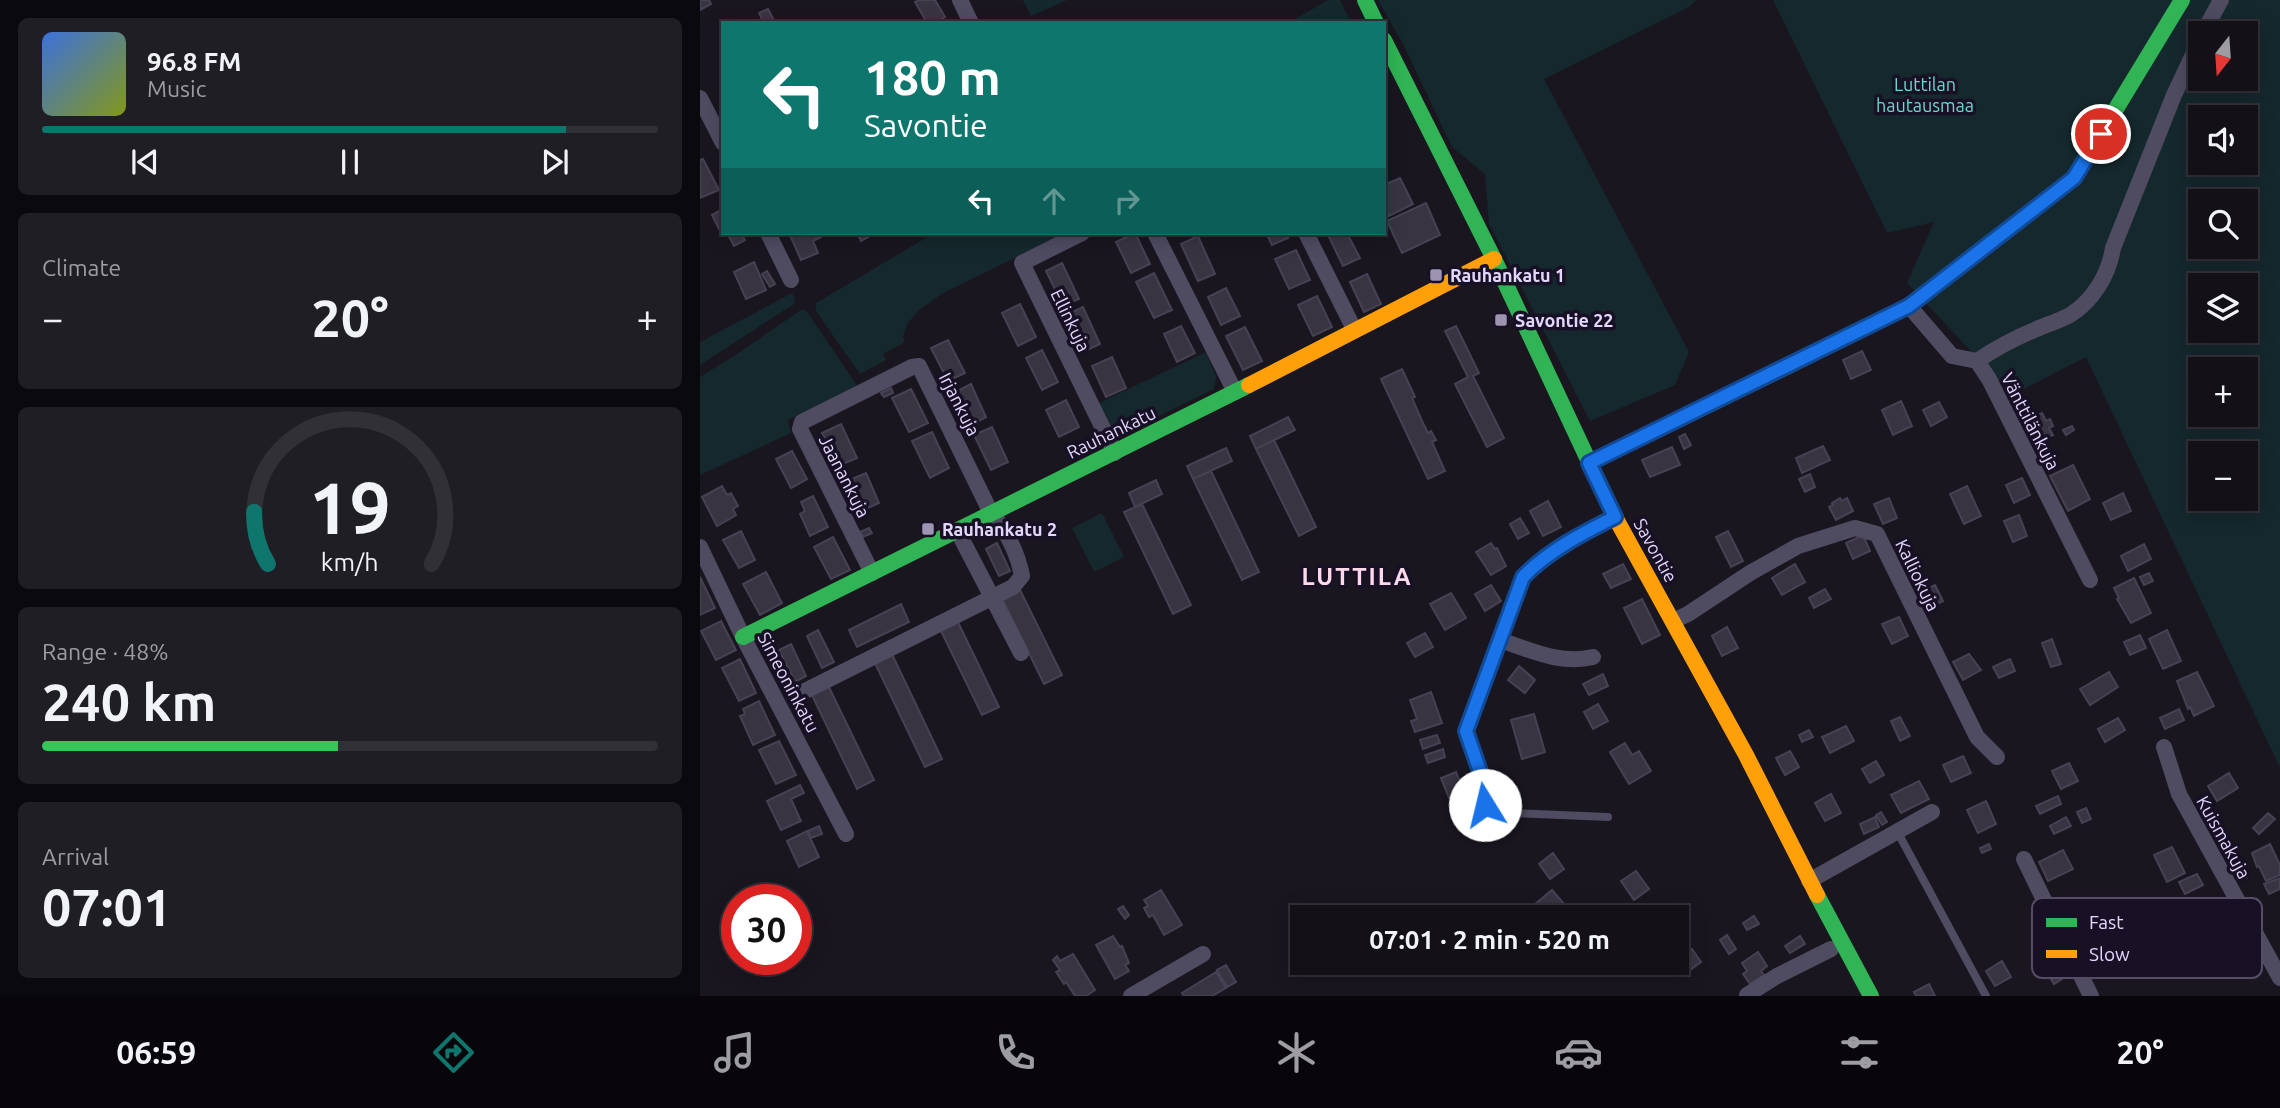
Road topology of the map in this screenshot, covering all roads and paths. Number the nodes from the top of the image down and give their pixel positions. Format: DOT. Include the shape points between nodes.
graph roads {
  1 [pos="960,0"];
  2 [pos="1365,0"];
  3 [pos="2182,0"];
  4 [pos="2221,0"];
  5 [pos="970,21"];
  6 [pos="1375,21"];
  7 [pos="2210,21"];
  8 [pos="1386,44"];
  9 [pos="2188,65"];
  10 [pos="700,98"];
  11 [pos="721,139"];
  12 [pos="769,235"];
  13 [pos="1078,235"];
  14 [pos="1157,235"];
  15 [pos="1308,235"];
  16 [pos="1494,260"];
  17 [pos="791,280"];
  18 [pos="1909,306"];
  19 [pos="1354,330"];
  20 [pos="1977,361"];
  21 [pos="865,389"];
  22 [pos="1235,392"];
  23 [pos="1115,453"];
  24 [pos="1589,463"];
  25 [pos="991,513"];
  26 [pos="1615,517"];
  27 [pos="957,530"];
  28 [pos="700,547"];
  29 [pos="872,573"];
  30 [pos="2090,580"];
  31 [pos="990,596"];
  32 [pos="1673,621"];
  33 [pos="743,637"];
  34 [pos="1500,640"];
  35 [pos="1021,653"];
  36 [pos="1593,657"];
  37 [pos="799,694"];
  38 [pos="2164,747"];
  39 [pos="1997,757"];
  40 [pos="1485,809"];
  41 [pos="1932,812"];
  42 [pos="1608,817"];
  43 [pos="1898,831"];
  44 [pos="846,834"];
  45 [pos="2024,859"];
  46 [pos="1809,881"];
  47 [pos="2043,898"];
  48 [pos="2236,898"];
  49 [pos="2262,945"];
  50 [pos="1831,949"];
  51 [pos="1203,954"];
  52 [pos="2082,978"];
  53 [pos="2280,978"];
  54 [pos="1747,995"];
  55 [pos="1131,996"];
  56 [pos="1871,996"];
  57 [pos="1986,996"];
  58 [pos="2091,996"];
  1 -- 5 [label="street"];
  2 -- 6 [label="street"];
  3 -- 18 [label="street" via="2074,178"];
  4 -- 7 [label="street"];
  8 -- 16 [label="street, Savontie"];
  9 -- 20 [label="street" via="2102,280 2070,315 1997,347"];
  10 -- 11 [label="street"];
  12 -- 17 [label="street"];
  13 -- 23 [label="street, Ellinkuja" via="1023,263"];
  14 -- 22 [label="street"];
  15 -- 19 [label="street"];
  16 -- 19 [label="street, Rauhankatu"];
  16 -- 24 [label="street, Savontie"];
  18 -- 20 [label="street" via="1952,356"];
  18 -- 24 [label="street"];
  19 -- 22 [label="street, Rauhankatu"];
  20 -- 30 [label="street, Vänttilänkuja"];
  21 -- 25 [label="street, Irjankuja" via="919,366"];
  21 -- 29 [label="street, Jaanankuja" via="802,422 800,429"];
  22 -- 23 [label="street, Rauhankatu"];
  23 -- 25 [label="street, Rauhankatu"];
  24 -- 26 [label="street, Savontie"];
  25 -- 27 [label="street, Rauhankatu"];
  25 -- 31 [label="street" via="1003,526 1022,576 1013,587"];
  26 -- 32 [label="street, Savontie"];
  26 -- 34 [label="street" via="1534,565 1523,577"];
  27 -- 29 [label="street, Rauhankatu"];
  27 -- 31 [label="street"];
  28 -- 33 [label="street, Simeoninkatu"];
  29 -- 33 [label="street, Rauhankatu"];
  31 -- 35 [label="street"];
  31 -- 37 [label="street"];
  32 -- 39 [label="street, Kalliokuja" via="1798,546 1855,528 1877,534 1976,737"];
  32 -- 46 [label="street, Savontie"];
  33 -- 44 [label="street, Simeoninkatu"];
  34 -- 36 [label="street" via="1559,659"];
  34 -- 40 [label="street" via="1466,731 1484,783"];
  38 -- 48 [label="street, Kuismakuja" via="2179,794"];
  40 -- 42 [label="lane"];
  41 -- 43 [label="street"];
  43 -- 46 [label="street"];
  43 -- 57 [label="lane"];
  45 -- 47 [label="street"];
  46 -- 56 [label="street, Savontie"];
  49 -- 53 [label="street, Kuismakuja"];
  50 -- 54 [label="street"];
  51 -- 55 [label="street"];
  52 -- 58 [label="street"];
}
